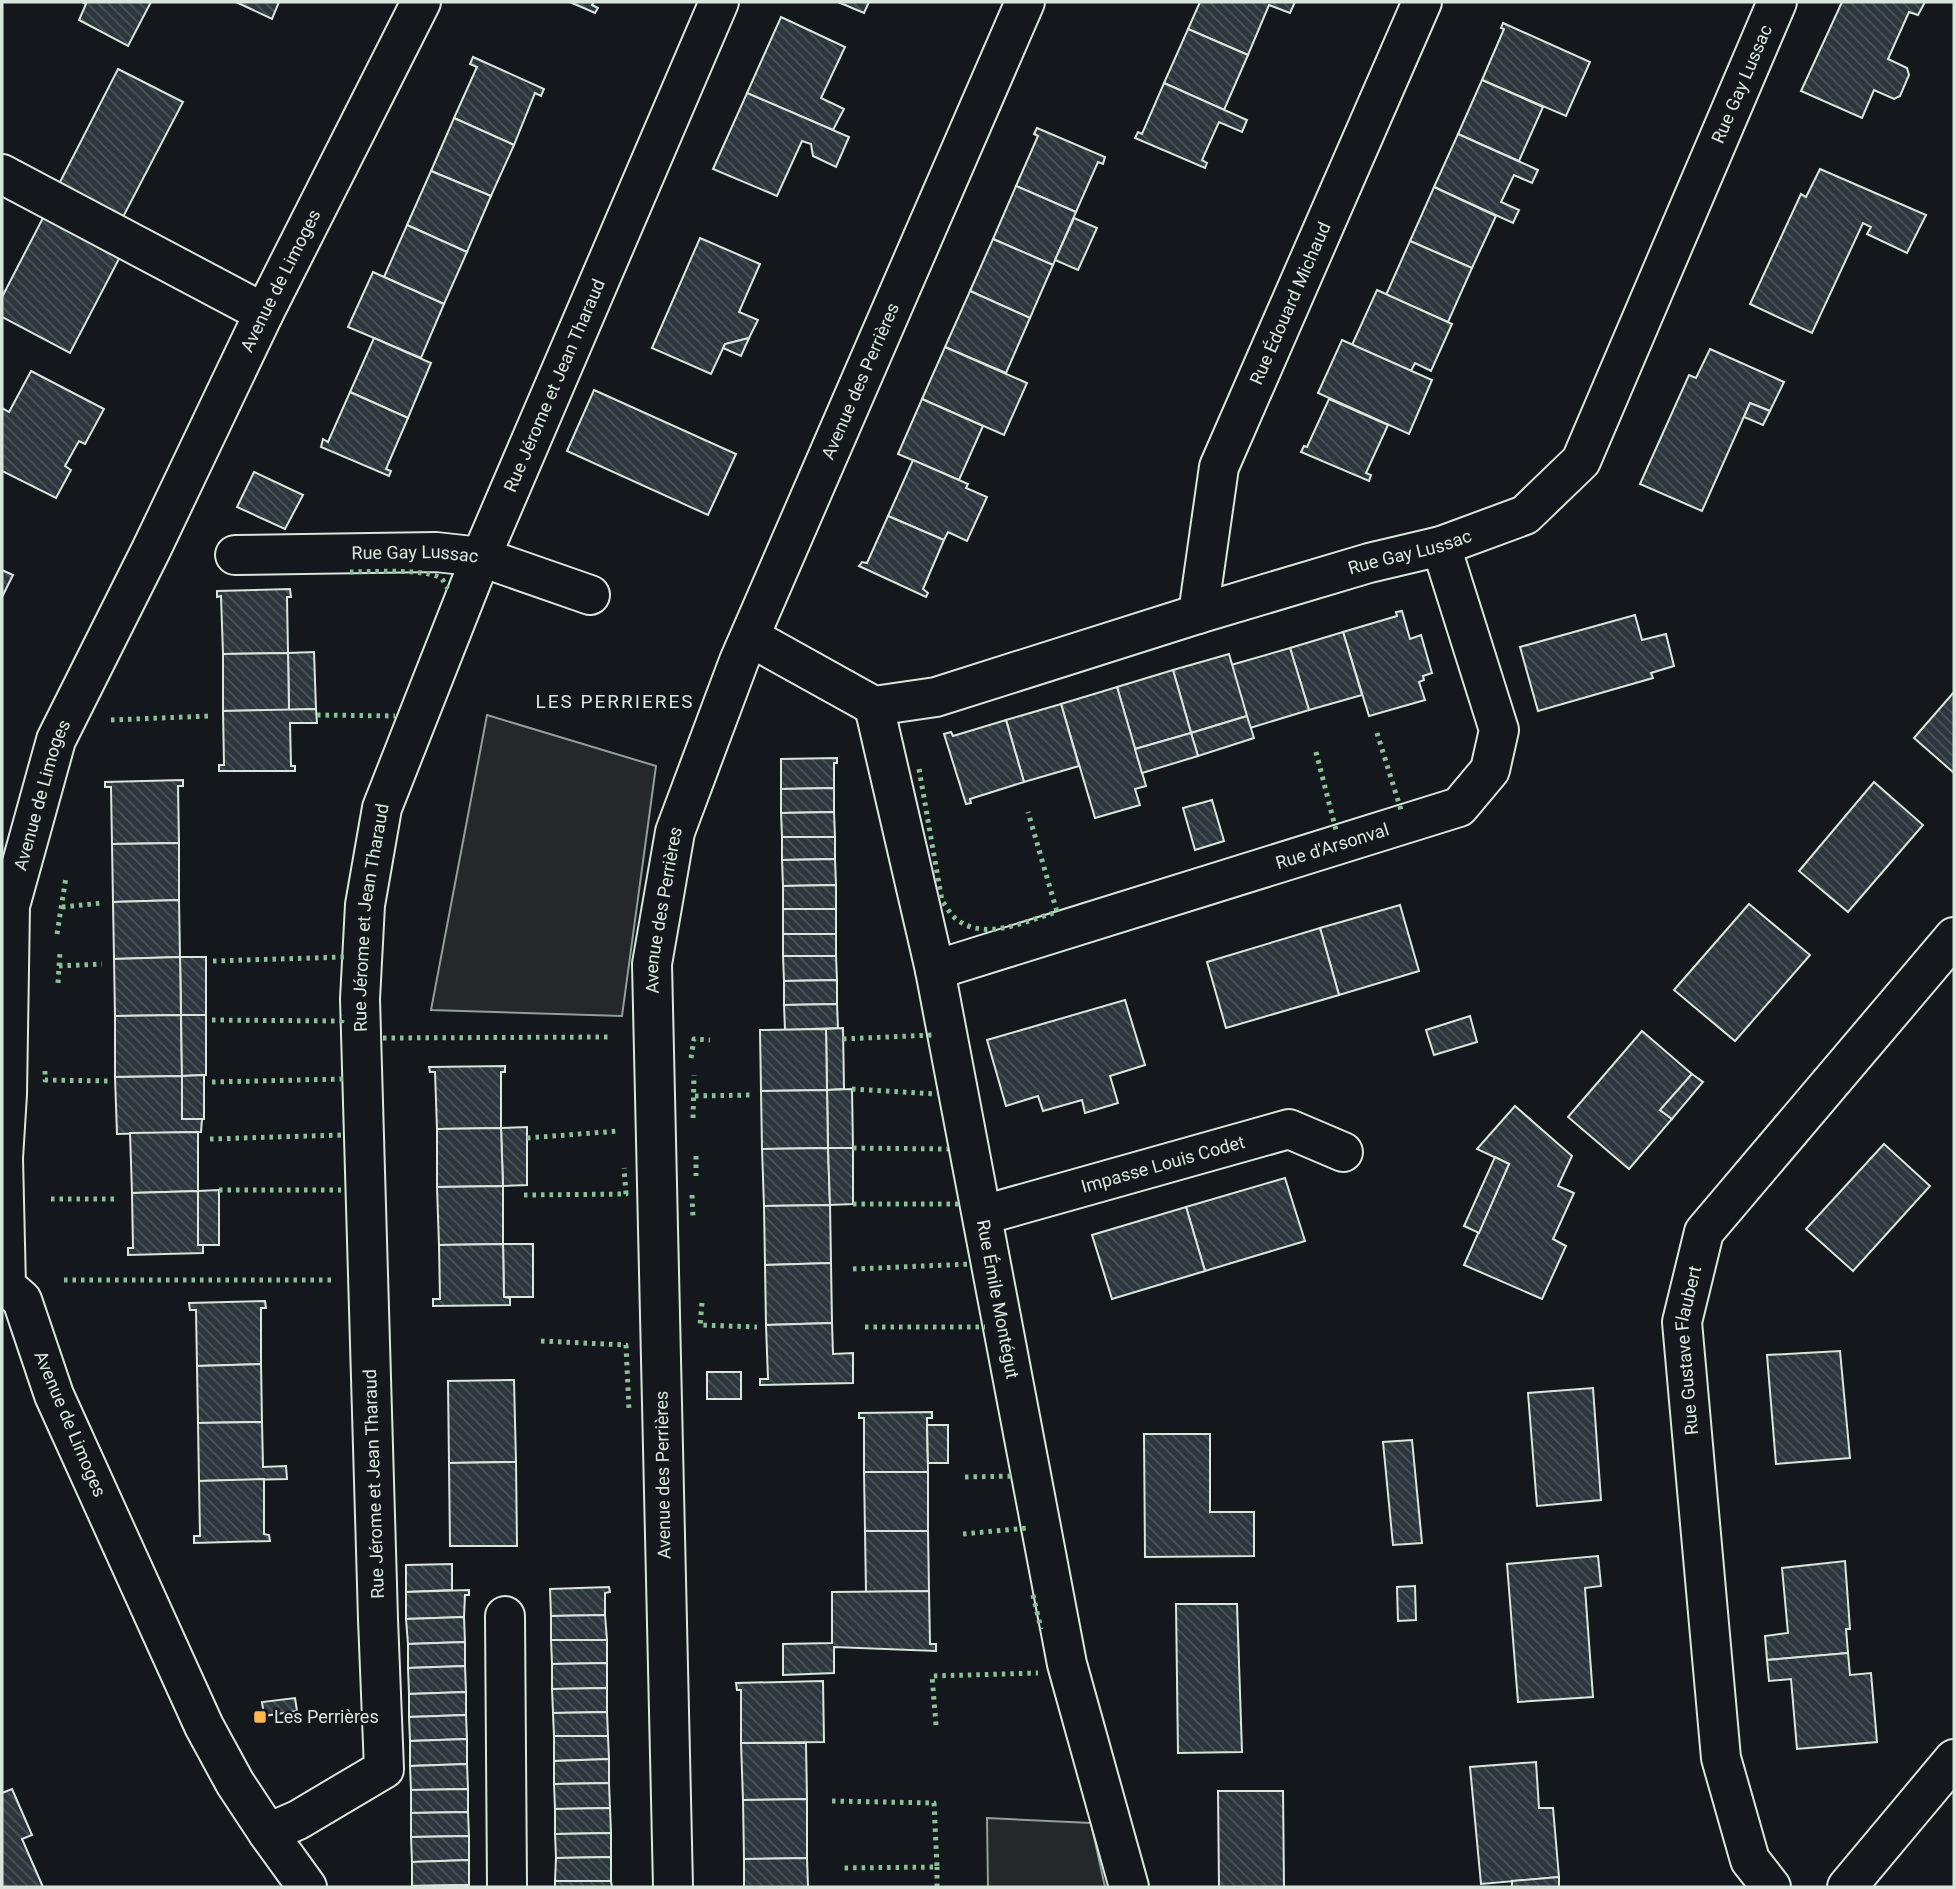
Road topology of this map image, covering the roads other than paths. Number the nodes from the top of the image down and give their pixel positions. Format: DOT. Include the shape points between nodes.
graph roads {
  1 [pos="421,2"];
  2 [pos="719,2"];
  3 [pos="1024,2"];
  4 [pos="1422,2"];
  5 [pos="1777,2"];
  6 [pos="2,174"];
  7 [pos="264,313"];
  8 [pos="1441,546"];
  9 [pos="235,555"];
  10 [pos="481,557"];
  11 [pos="590,595"];
  12 [pos="1198,614"];
  13 [pos="750,637"];
  14 [pos="874,706"];
  15 [pos="1954,937"];
  16 [pos="935,970"];
  17 [pos="1343,1152"];
  18 [pos="982,1214"];
  19 [pos="4,1289"];
  20 [pos="505,1616"];
  21 [pos="1954,1759"];
  22 [pos="268,1833"];
  23 [pos="307,1887"];
  24 [pos="507,1887"];
  25 [pos="673,1887"];
  26 [pos="1129,1887"];
  27 [pos="1771,1887"];
  28 [pos="1847,1887"];
  1 -- 7 [label="street, Avenue de Limoges"];
  2 -- 10 [label="street, Rue Jérome et Jean Tharaud"];
  3 -- 13 [label="street, Avenue des Perrières"];
  4 -- 12 [label="street, Rue Édouard Michaud" via="1219,467"];
  5 -- 8 [label="street, Rue Gay Lussac" via="1581,461 1525,515"];
  6 -- 7 [label="street"];
  7 -- 19 [label="street, Avenue de Limoges" via="56,740 10,906"];
  8 -- 12 [label="street, Rue Gay Lussac"];
  8 -- 16 [label="street, Rue d'Arsonval" via="1499,730 1490,771 1459,807"];
  9 -- 10 [label="street, Rue Gay Lussac" via="436,552"];
  10 -- 11 [label="street, Rue Gay Lussac"];
  10 -- 22 [label="street, Rue Jérome et Jean Tharaud" via="382,808 365,905 360,999 384,1769"];
  12 -- 14 [label="street, Rue Gay Lussac" via="936,697"];
  13 -- 14 [label="street"];
  13 -- 25 [label="street, Avenue des Perrières" via="675,832 652,964"];
  14 -- 16 [label="street, Rue Émile Montégut"];
  15 -- 27 [label="street, Rue Gustave Flaubert" via="1704,1232 1682,1322 1721,1758 1751,1860"];
  16 -- 18 [label="street, Rue Émile Montégut"];
  17 -- 18 [label="street, Impasse Louis Codet" via="1289,1129"];
  18 -- 26 [label="street, Rue Émile Montégut" via="1068,1664"];
  19 -- 22 [label="street, Avenue de Limoges" via="22,1300 54,1395 204,1726"];
  20 -- 24 [label="street"];
  21 -- 28 [label="street"];
  22 -- 23 [label="street, Avenue de Limoges"];
}
